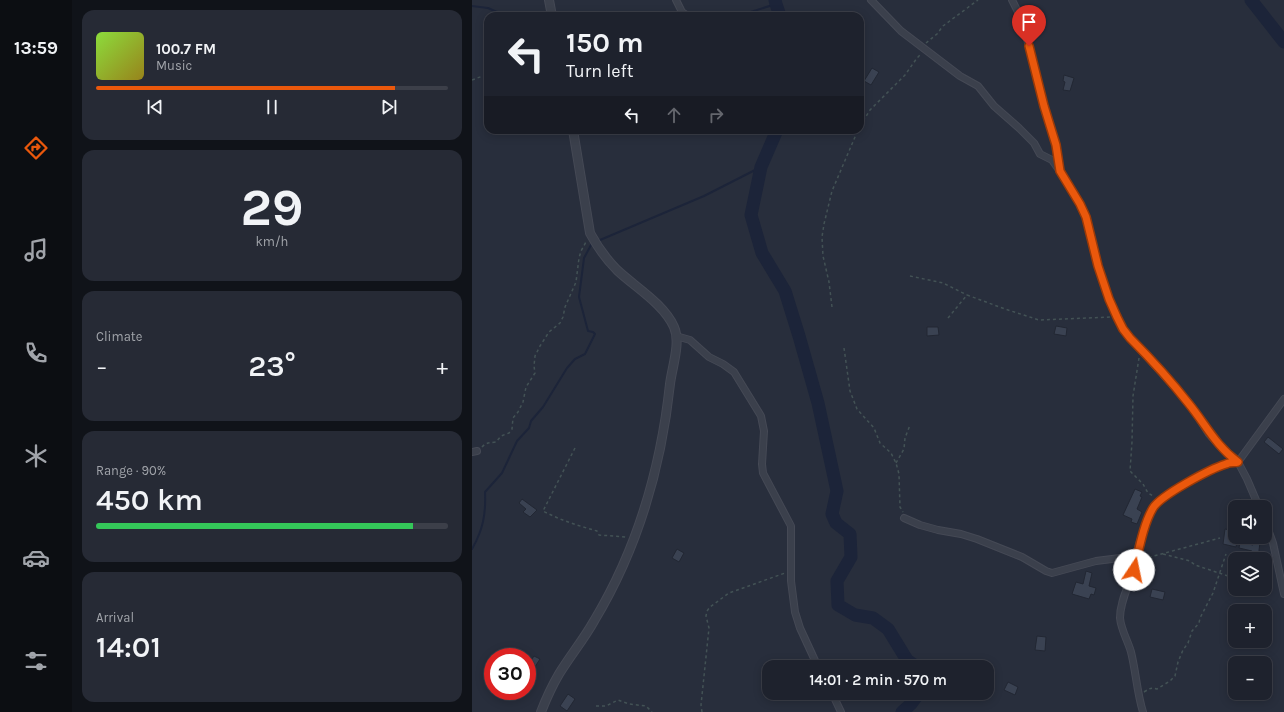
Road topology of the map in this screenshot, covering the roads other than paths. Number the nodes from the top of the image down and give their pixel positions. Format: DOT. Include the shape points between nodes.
graph roads {
  1 [pos="549,0"];
  2 [pos="676,0"];
  3 [pos="871,0"];
  4 [pos="1012,0"];
  5 [pos="551,12"];
  6 [pos="682,12"];
  7 [pos="573,134"];
  8 [pos="1060,171"];
  9 [pos="676,336"];
  10 [pos="1284,399"];
  11 [pos="1238,462"];
  12 [pos="1256,500"];
  13 [pos="904,518"];
  14 [pos="1272,540"];
  15 [pos="1136,559"];
  16 [pos="1284,594"];
  17 [pos="815,660"];
  18 [pos="835,700"];
  19 [pos="541,712"];
  20 [pos="841,712"];
  21 [pos="1143,712"];
  1 -- 5 [label="street"];
  2 -- 6 [label="street"];
  3 -- 8 [label="street" via="900,31 960,76 978,86 994,106 1034,143 1040,154 1052,160"];
  4 -- 8 [label="street" via="1029,46 1056,145"];
  7 -- 9 [label="street" via="590,233 596,245 616,269 652,299 669,319"];
  8 -- 11 [label="street" via="1086,217 1098,266 1123,329 1190,404 1214,439"];
  9 -- 17 [label="street" via="690,340 734,372 761,416 764,431 763,473 791,526 791,581 797,617"];
  9 -- 19 [label="street" via="664,434 642,518 618,578 594,621 559,674"];
  10 -- 11 [label="street"];
  11 -- 12 [label="street"];
  11 -- 15 [label="street" via="1227,463 1206,472 1159,500 1149,516"];
  13 -- 15 [label="street" via="920,525 961,534 1022,557 1052,573 1096,561"];
  14 -- 16 [label="street"];
  15 -- 21 [label="street" via="1125,592 1120,620 1131,652"];
  18 -- 20 [label="street"];
}
